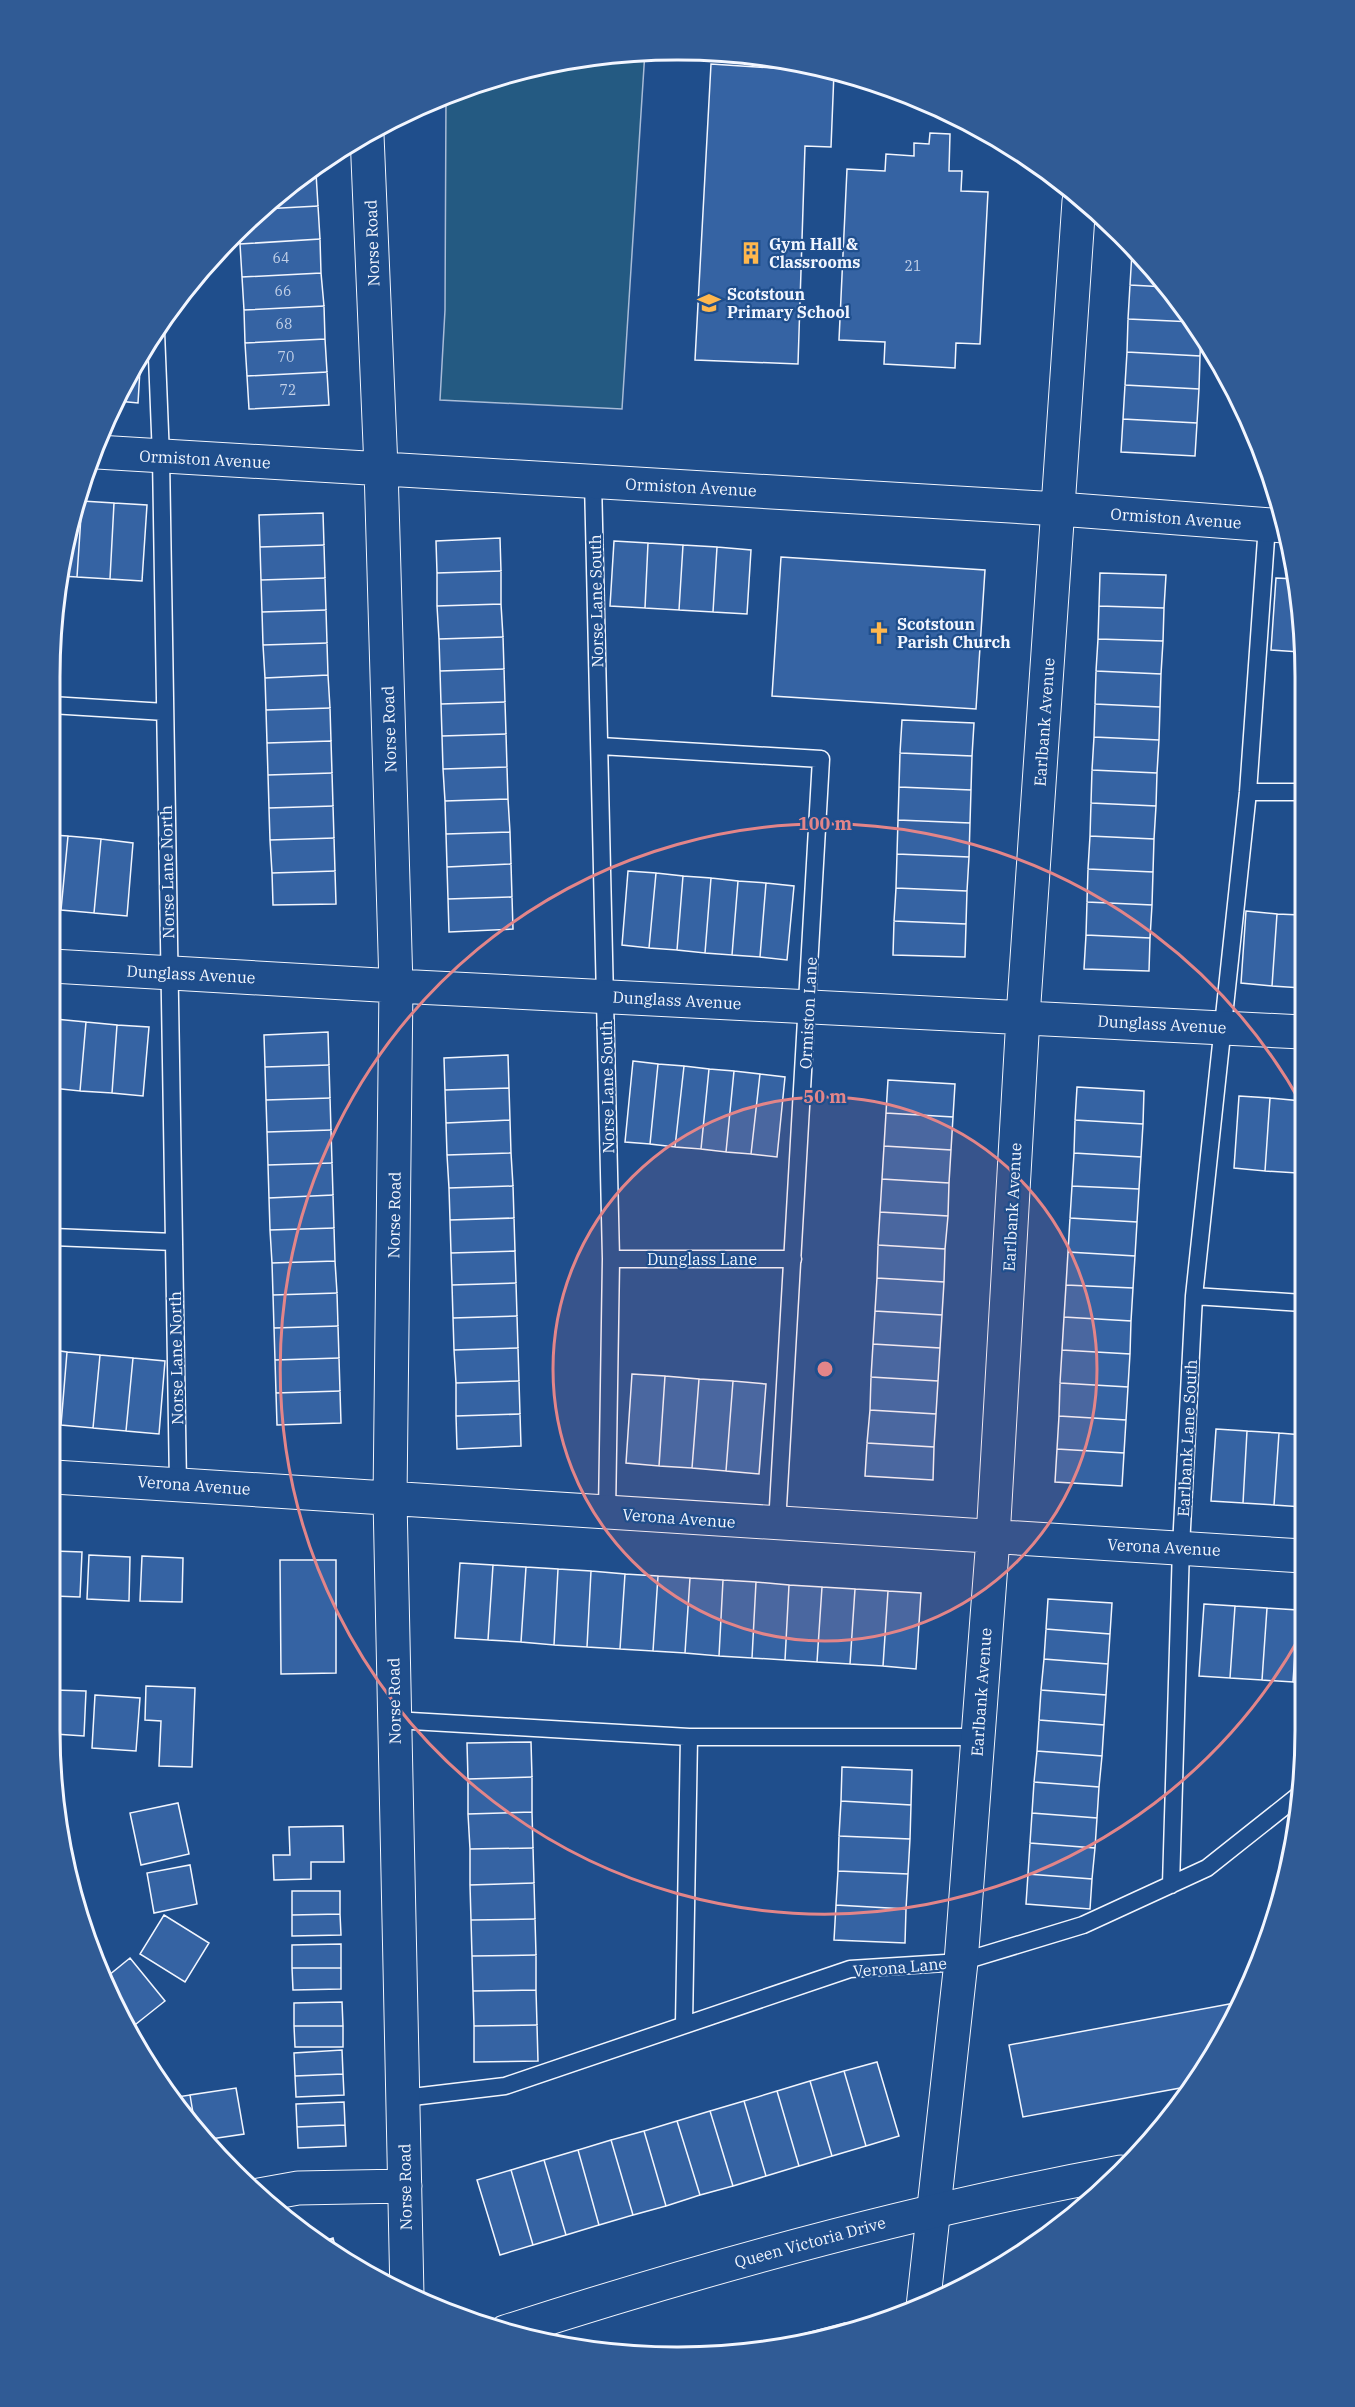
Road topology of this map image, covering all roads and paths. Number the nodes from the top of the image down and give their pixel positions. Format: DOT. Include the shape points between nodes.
graph roads {
  1 [pos="367,144"];
  2 [pos="1079,208"];
  3 [pos="157,346"];
  4 [pos="103,452"];
  5 [pos="161,457"];
  6 [pos="381,468"];
  7 [pos="593,481"];
  8 [pos="1059,509"];
  9 [pos="1276,526"];
  10 [pos="60,706"];
  11 [pos="165,712"];
  12 [pos="600,746"];
  13 [pos="1248,792"];
  14 [pos="1295,792"];
  15 [pos="60,966"];
  16 [pos="169,973"];
  17 [pos="396,986"];
  18 [pos="606,996"];
  19 [pos="808,1006"];
  20 [pos="1023,1017"];
  21 [pos="1224,1028"];
  22 [pos="1295,1032"];
  23 [pos="60,1237"];
  24 [pos="174,1242"];
  25 [pos="611,1259"];
  26 [pos="793,1259"];
  27 [pos="1194,1296"];
  28 [pos="1295,1302"];
  29 [pos="60,1477"];
  30 [pos="178,1484"];
  31 [pos="390,1499"];
  32 [pos="608,1513"];
  33 [pos="777,1524"];
  34 [pos="993,1538"];
  35 [pos="1181,1547"];
  36 [pos="1295,1555"];
  37 [pos="394,1720"];
  38 [pos="689,1737"];
  39 [pos="977,1737"];
  40 [pos="1291,1801"];
  41 [pos="1171,1885"];
  42 [pos="961,1962"];
  43 [pos="684,2024"];
  44 [pos="404,2097"];
  45 [pos="1104,2176"];
  46 [pos="405,2186"];
  47 [pos="269,2193"];
  48 [pos="934,2212"];
  49 [pos="406,2284"];
  50 [pos="924,2295"];
  51 [pos="522,2327"];
  1 -- 6 [label="street, Norse Road"];
  2 -- 8 [label="street, Earlbank Avenue"];
  3 -- 5 [label="lane, Norse Lane North"];
  4 -- 5 [label="street, Ormiston Avenue"];
  5 -- 6 [label="street, Ormiston Avenue"];
  5 -- 11 [label="lane, Norse Lane North"];
  6 -- 7 [label="street, Ormiston Avenue"];
  6 -- 17 [label="street, Norse Road"];
  7 -- 8 [label="street, Ormiston Avenue"];
  7 -- 12 [label="lane, Norse Lane South"];
  8 -- 9 [label="street, Ormiston Avenue"];
  8 -- 20 [label="street, Earlbank Avenue"];
  9 -- 13 [label="lane, Earlbank Lane South"];
  10 -- 11 [label="lane"];
  11 -- 16 [label="lane, Norse Lane North"];
  12 -- 18 [label="lane, Norse Lane South"];
  12 -- 19 [label="lane, Ormiston Lane" via="821,759"];
  13 -- 14 [label="lane"];
  13 -- 21 [label="lane, Earlbank Lane South"];
  15 -- 16 [label="street, Dunglass Avenue"];
  16 -- 17 [label="street, Dunglass Avenue"];
  16 -- 24 [label="lane, Norse Lane North"];
  17 -- 18 [label="street, Dunglass Avenue"];
  17 -- 31 [label="street, Norse Road"];
  18 -- 19 [label="street, Dunglass Avenue"];
  18 -- 25 [label="lane, Norse Lane South"];
  19 -- 20 [label="street, Dunglass Avenue"];
  19 -- 26 [label="lane, Ormiston Lane"];
  20 -- 21 [label="street, Dunglass Avenue"];
  20 -- 34 [label="street, Earlbank Avenue"];
  21 -- 22 [label="street, Dunglass Avenue"];
  21 -- 27 [label="lane, Earlbank Lane South"];
  23 -- 24 [label="lane"];
  24 -- 30 [label="lane, Norse Lane North"];
  25 -- 26 [label="lane, Dunglass Lane"];
  25 -- 32 [label="lane, Norse Lane South"];
  26 -- 33 [label="lane, Ormiston Lane"];
  27 -- 28 [label="lane"];
  27 -- 35 [label="lane, Earlbank Lane South"];
  29 -- 30 [label="street, Verona Avenue"];
  30 -- 31 [label="street, Verona Avenue"];
  31 -- 32 [label="street, Verona Avenue"];
  31 -- 37 [label="street, Norse Road"];
  32 -- 33 [label="street, Verona Avenue"];
  33 -- 34 [label="street, Verona Avenue"];
  34 -- 35 [label="street, Verona Avenue"];
  34 -- 39 [label="street, Earlbank Avenue"];
  35 -- 36 [label="street, Verona Avenue"];
  35 -- 41 [label="lane, Earlbank Lane South"];
  37 -- 38 [label="lane"];
  37 -- 44 [label="street, Norse Road"];
  38 -- 39 [label="lane"];
  38 -- 43 [label="lane"];
  39 -- 42 [label="street, Earlbank Avenue"];
  40 -- 41 [label="lane, Verona Lane" via="1207,1868"];
  41 -- 42 [label="lane, Verona Lane" via="1083,1925"];
  42 -- 43 [label="lane, Verona Lane" via="850,1970"];
  42 -- 48 [label="street, Earlbank Avenue"];
  43 -- 44 [label="lane, Verona Lane" via="505,2086"];
  44 -- 46 [label="street, Norse Road"];
  45 -- 48 [label="street, Queen Victoria Drive"];
  46 -- 47 [label="street" via="298,2188"];
  46 -- 49 [label="street, Norse Road"];
  48 -- 50 [label="street, Earlbank Avenue"];
  48 -- 51 [label="street, Queen Victoria Drive" via="711,2269"];
}
